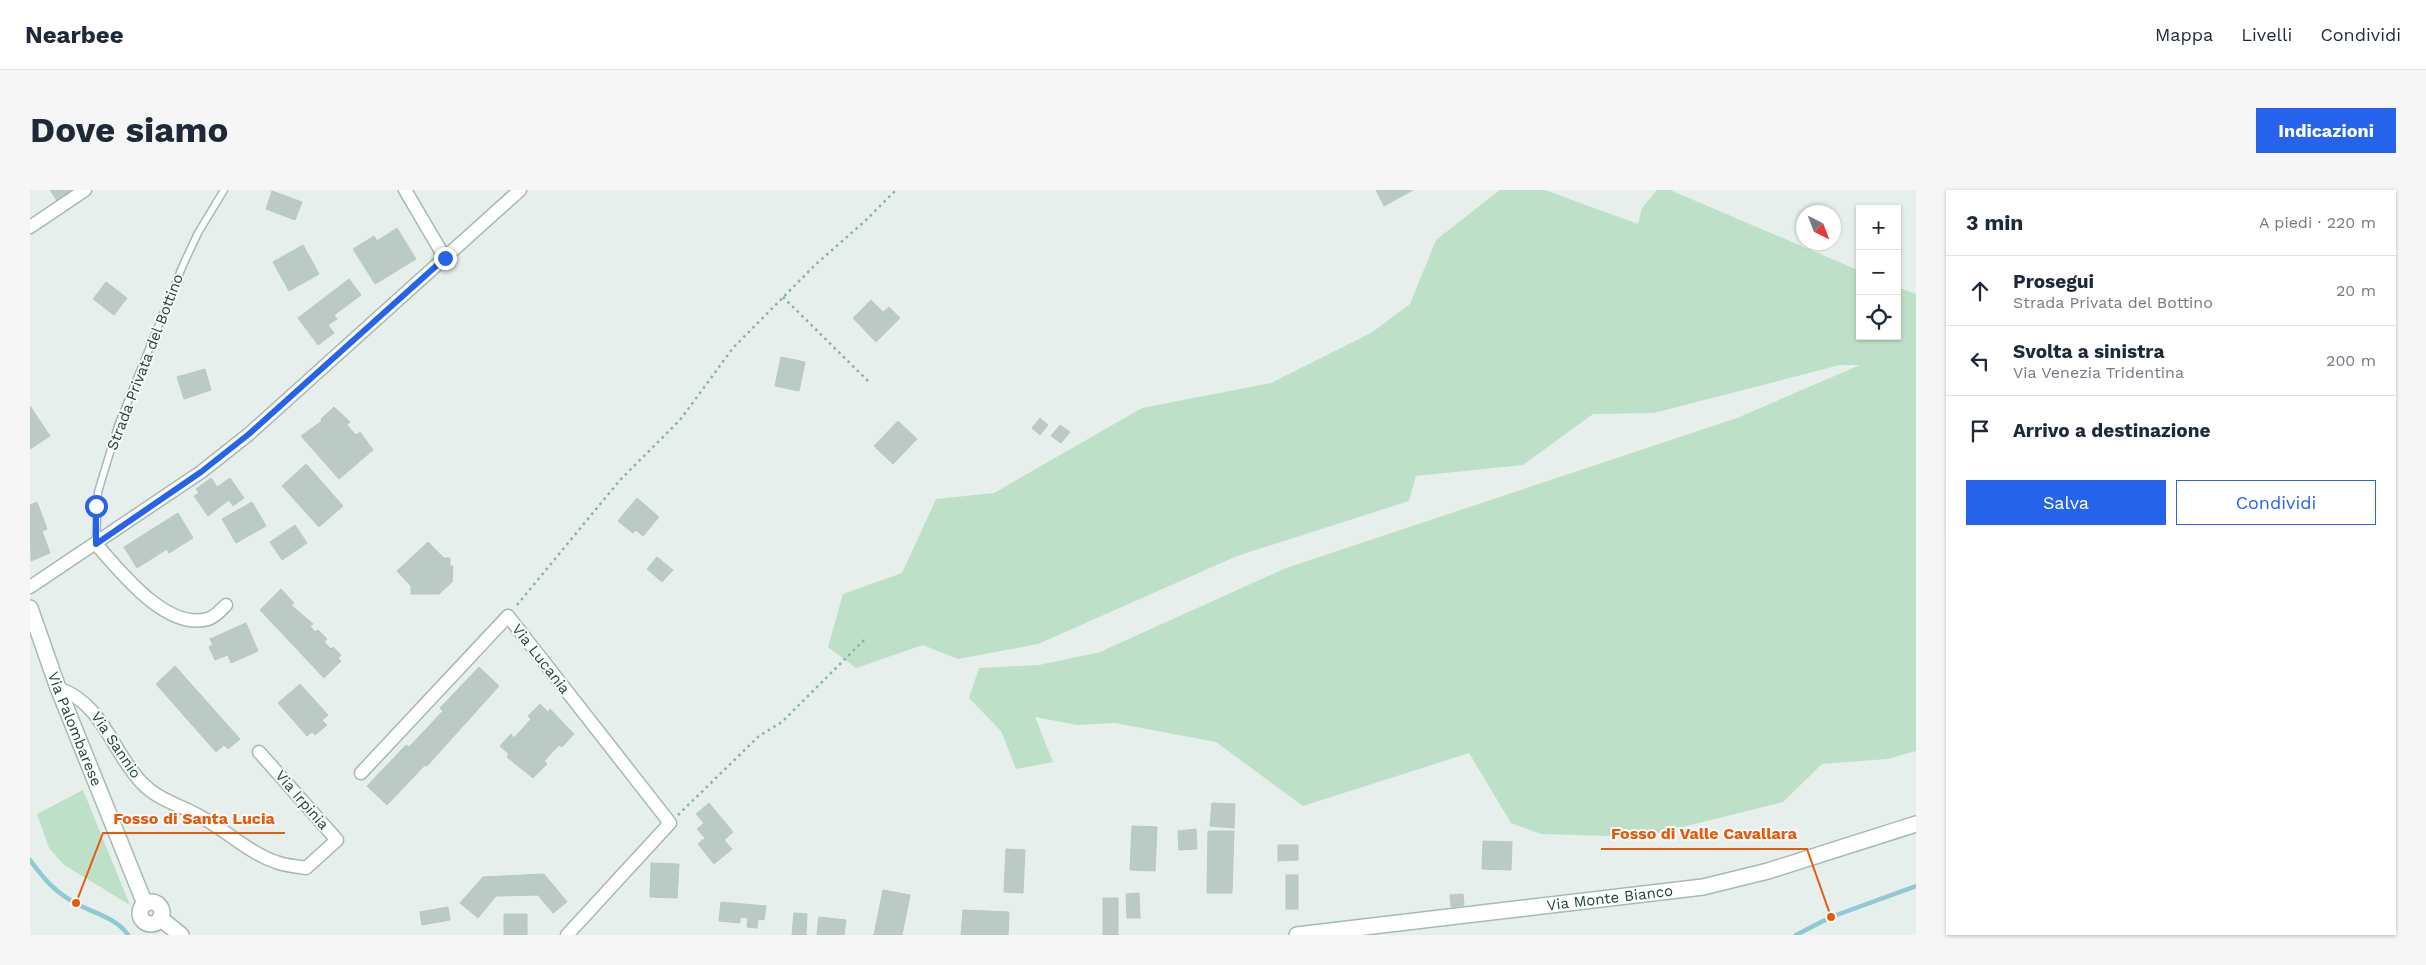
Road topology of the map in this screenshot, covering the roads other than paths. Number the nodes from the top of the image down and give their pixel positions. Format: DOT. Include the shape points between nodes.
graph roads {
  1 [pos="85,190"];
  2 [pos="224,190"];
  3 [pos="405,190"];
  4 [pos="520,190"];
  5 [pos="30,227"];
  6 [pos="445,258"];
  7 [pos="96,544"];
  8 [pos="30,587"];
  9 [pos="226,605"];
  10 [pos="30,608"];
  11 [pos="58,688"];
  12 [pos="259,752"];
  13 [pos="361,773"];
  14 [pos="1916,824"];
  15 [pos="306,868"];
  16 [pos="145,904"];
  17 [pos="160,918"];
  18 [pos="143,928"];
  19 [pos="181,935"];
  20 [pos="567,935"];
  21 [pos="1297,935"];
  1 -- 5 [label="street"];
  2 -- 7 [label="lane, Strada Privata del Bottino" via="183,265 118,426 98,492"];
  3 -- 6 [label="street"];
  4 -- 6 [label="street"];
  6 -- 7 [label="street" via="249,434 201,472"];
  7 -- 8 [label="street"];
  7 -- 9 [label="street" via="148,598 174,615 192,620 208,619"];
  10 -- 11 [label="main road, Via Palombarese"];
  11 -- 15 [label="street, Via Sannio" via="74,694 92,709 126,764 152,792 168,803 206,819 274,862"];
  11 -- 16 [label="main road, Via Palombarese"];
  12 -- 15 [label="street, Via Irpinia" via="337,840"];
  13 -- 20 [label="street, Via Lucania" via="508,616 670,823"];
  14 -- 21 [label="main road, Via Monte Bianco" via="1768,871 1704,886"];
  16 -- 17 [label="main road" via="152,902 158,905 162,911"];
  16 -- 18 [label="main road" via="140,913"];
  17 -- 18 [label="main road"];
  17 -- 19 [label="main road"];
}
